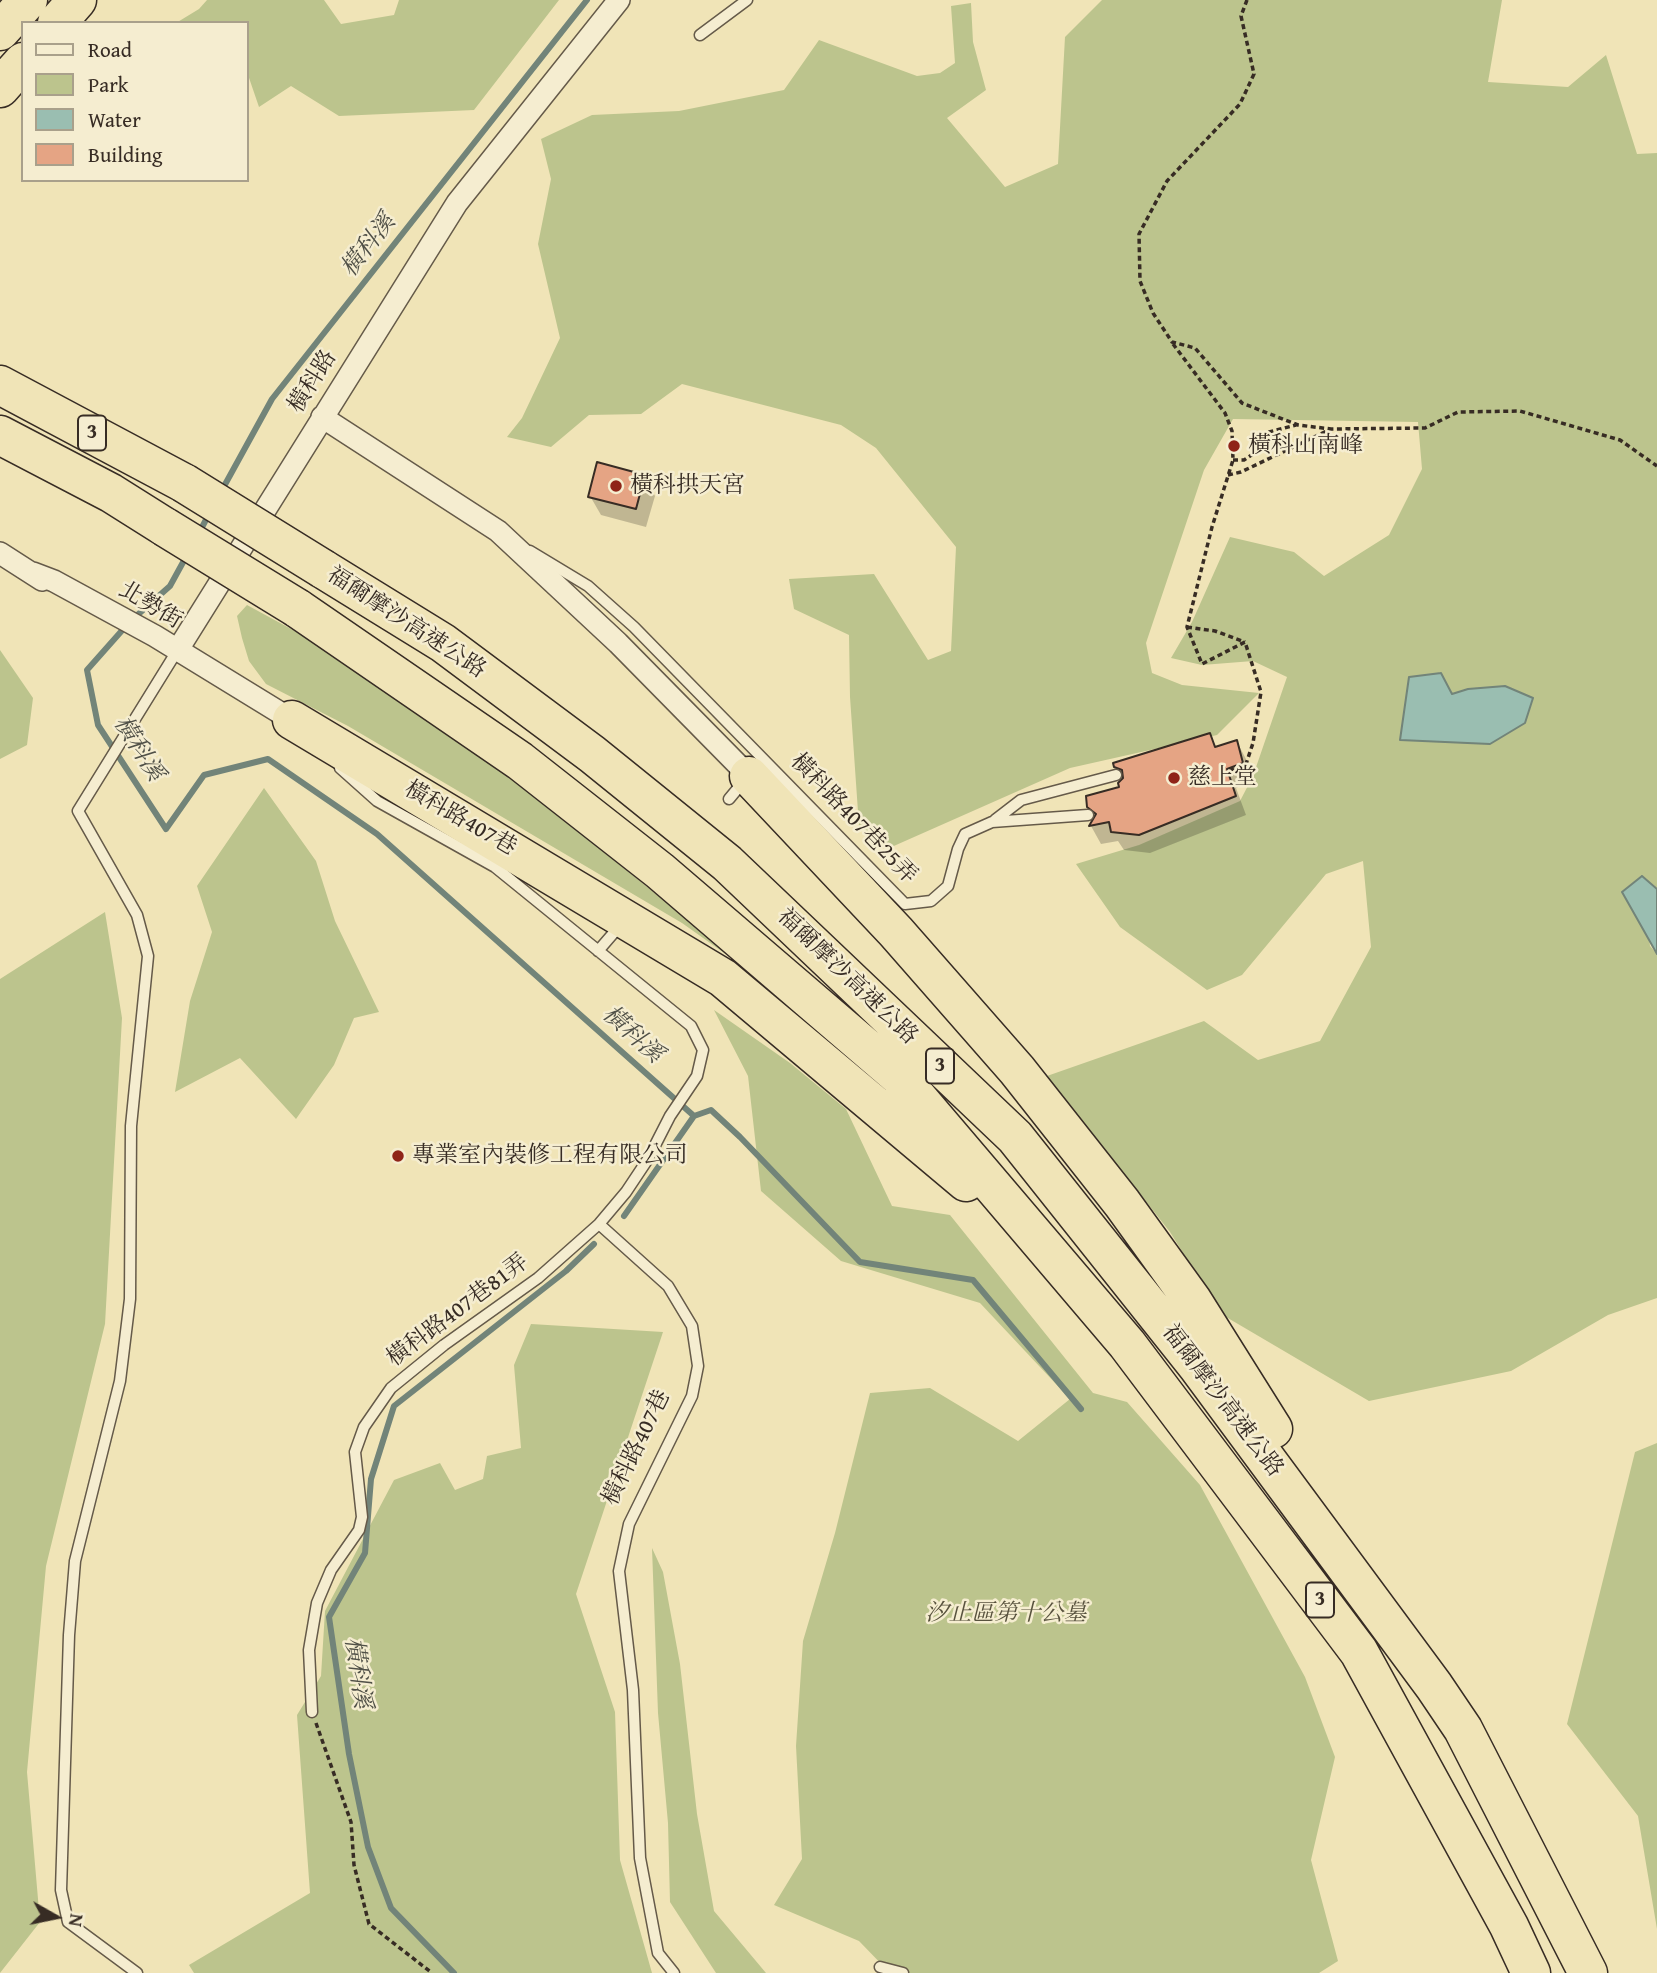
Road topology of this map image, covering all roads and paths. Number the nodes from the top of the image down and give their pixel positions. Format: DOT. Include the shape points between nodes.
graph roads {
  1 [pos="28,0"];
  2 [pos="77,0"];
  3 [pos="619,0"];
  4 [pos="747,0"];
  5 [pos="1247,0"];
  6 [pos="59,21"];
  7 [pos="0,31"];
  8 [pos="700,35"];
  9 [pos="21,64"];
  10 [pos="0,88"];
  11 [pos="1172,342"];
  12 [pos="0,385"];
  13 [pos="322,417"];
  14 [pos="1298,425"];
  15 [pos="1331,429"];
  16 [pos="0,435"];
  17 [pos="1233,460"];
  18 [pos="1657,466"];
  19 [pos="1226,475"];
  20 [pos="0,553"];
  21 [pos="1187,627"];
  22 [pos="1245,642"];
  23 [pos="177,651"];
  24 [pos="292,720"];
  25 [pos="1228,771"];
  26 [pos="1116,775"];
  27 [pos="747,777"];
  28 [pos="1088,815"];
  29 [pos="992,822"];
  30 [pos="617,929"];
  31 [pos="598,951"];
  32 [pos="703,1050"];
  33 [pos="599,1224"];
  34 [pos="1058,1261"];
  35 [pos="1433,1686"];
  36 [pos="312,1712"];
  37 [pos="880,1967"];
  38 [pos="137,1973"];
  39 [pos="432,1973"];
  40 [pos="674,1973"];
  41 [pos="903,1973"];
  42 [pos="1531,1973"];
  43 [pos="1587,1973"];
  1 -- 7 [label="highway"];
  2 -- 6 [label="highway"];
  3 -- 13 [label="street, 橫科路" via="457,203"];
  4 -- 8 [label="lane"];
  5 -- 11 [label="path" via="1241,16 1254,74 1240,104 1167,181 1139,234 1140,281"];
  9 -- 10 [label="highway"];
  11 -- 14 [label="path" via="1195,348 1242,402"];
  11 -- 17 [label="path" via="1225,413 1232,431"];
  12 -- 35 [label="highway, 福爾摩沙高速公路 / 3, bridge" via="184,483 443,643 727,863 1014,1137 1198,1367"];
  13 -- 23 [label="street, 橫科路"];
  13 -- 27 [label="street" via="498,531 618,643"];
  14 -- 15 [label="path"];
  14 -- 17 [label="path" via="1265,433 1256,452 1244,460"];
  15 -- 18 [label="path" via="1425,428 1458,412 1520,411 1620,440"];
  15 -- 19 [label="path"];
  16 -- 34 [label="highway, 福爾摩沙高速公路 / 3, bridge" via="111,493 297,608 520,761 660,870 899,1076"];
  17 -- 19 [label="path"];
  19 -- 21 [label="path"];
  20 -- 23 [label="street, 北勢街"];
  21 -- 22 [label="path"];
  21 -- 22 [label="path" via="1202,664"];
  22 -- 25 [label="path" via="1261,692 1247,764"];
  23 -- 24 [label="street, 橫科路407巷"];
  23 -- 38 [label="lane, 橫科路" via="78,811 137,915 148,956 131,1126 130,1299 120,1381 75,1561 61,1890 68,1922"];
  24 -- 31 [label="lane, 橫科路407巷" via="377,801 482,858"];
  24 -- 34 [label="highway" via="723,978"];
  26 -- 29 [label="lane" via="1021,800"];
  27 -- 29 [label="lane, 橫科路407巷25弄" via="863,864 905,904 939,897 948,886 965,834"];
  27 -- 35 [label="highway" via="896,932 1017,1070 1122,1203 1192,1300"];
  28 -- 29 [label="lane, 橫科路407巷25弄"];
  30 -- 31 [label="lane"];
  31 -- 32 [label="lane, 橫科路407巷" via="691,1026"];
  32 -- 33 [label="lane, 橫科路407巷81弄" via="690,1089 626,1192"];
  33 -- 36 [label="lane, 橫科路407巷81弄" via="538,1278 391,1388 364,1427 355,1452 362,1517 359,1531 331,1570 317,1603 309,1650"];
  33 -- 40 [label="lane, 橫科路407巷" via="668,1286 692,1326 698,1366 692,1396 629,1524 619,1571 634,1690 640,1858 658,1953"];
  34 -- 42 [label="highway, 福爾摩沙高速公路 / 3" via="1127,1344 1359,1652"];
  35 -- 43 [label="highway, 福爾摩沙高速公路 / 3" via="1463,1729"];
  36 -- 39 [label="path" via="351,1822 354,1866 369,1924"];
  37 -- 41 [label="lane"];
}
